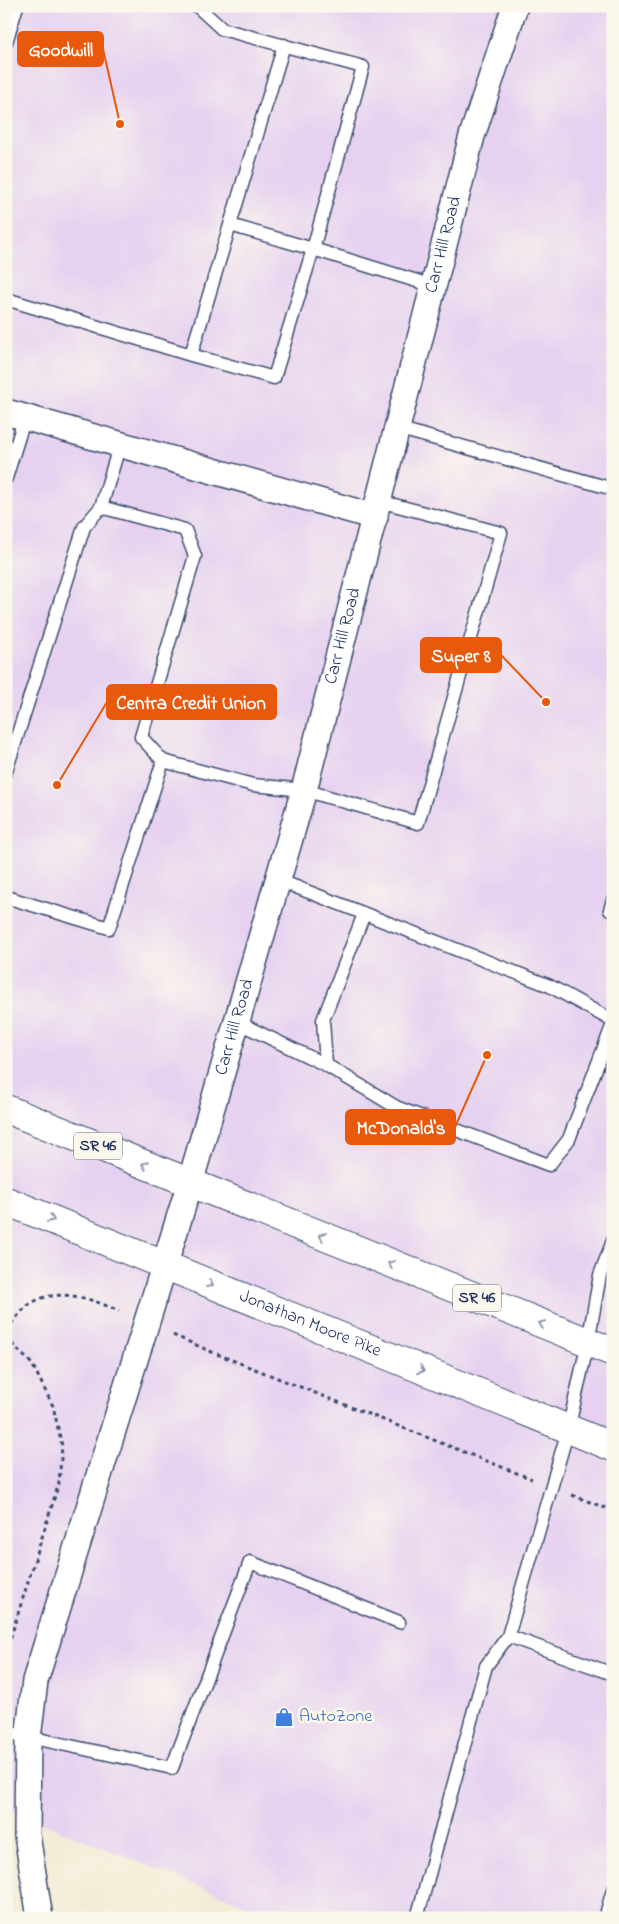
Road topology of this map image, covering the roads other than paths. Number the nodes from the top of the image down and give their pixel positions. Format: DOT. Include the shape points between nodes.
graph roads {
  1 [pos="17,6"];
  2 [pos="197,6"];
  3 [pos="515,6"];
  4 [pos="6,42"];
  5 [pos="284,45"];
  6 [pos="230,225"];
  7 [pos="313,250"];
  8 [pos="434,286"];
  9 [pos="6,299"];
  10 [pos="191,355"];
  11 [pos="15,415"];
  12 [pos="398,428"];
  13 [pos="120,444"];
  14 [pos="6,478"];
  15 [pos="613,489"];
  16 [pos="101,507"];
  17 [pos="377,509"];
  18 [pos="164,761"];
  19 [pos="6,771"];
  20 [pos="304,790"];
  21 [pos="278,880"];
  22 [pos="6,896"];
  23 [pos="613,900"];
  24 [pos="613,910"];
  25 [pos="364,914"];
  26 [pos="236,1022"];
  27 [pos="613,1022"];
  28 [pos="326,1065"];
  29 [pos="6,1110"];
  30 [pos="190,1183"];
  31 [pos="6,1201"];
  32 [pos="613,1241"];
  33 [pos="610,1257"];
  34 [pos="165,1266"];
  35 [pos="588,1342"];
  36 [pos="613,1352"];
  37 [pos="568,1430"];
  38 [pos="613,1447"];
  39 [pos="399,1622"];
  40 [pos="508,1636"];
  41 [pos="613,1674"];
  42 [pos="17,1735"];
  43 [pos="613,1890"];
  44 [pos="40,1918"];
  45 [pos="416,1918"];
  46 [pos="605,1918"];
  1 -- 4 [label="lane"];
  2 -- 5 [label="lane" via="222,29"];
  3 -- 8 [label="street, Carr Hill Road" via="472,136"];
  5 -- 6 [label="lane"];
  5 -- 7 [label="lane" via="363,68"];
  6 -- 7 [label="lane"];
  6 -- 10 [label="lane"];
  7 -- 8 [label="lane"];
  7 -- 10 [label="lane" via="274,378"];
  8 -- 12 [label="street, Carr Hill Road"];
  9 -- 10 [label="lane"];
  11 -- 13 [label="street"];
  11 -- 14 [label="lane"];
  12 -- 15 [label="lane"];
  12 -- 17 [label="street, Carr Hill Road"];
  13 -- 16 [label="lane"];
  13 -- 17 [label="street"];
  16 -- 18 [label="lane" via="186,530 195,556 142,737"];
  16 -- 19 [label="lane" via="84,528"];
  17 -- 20 [label="street, Carr Hill Road"];
  17 -- 20 [label="lane" via="500,533 418,823"];
  18 -- 20 [label="lane" via="252,785"];
  18 -- 22 [label="lane" via="109,928"];
  20 -- 21 [label="street, Carr Hill Road"];
  21 -- 25 [label="lane"];
  21 -- 26 [label="street, Carr Hill Road"];
  23 -- 24 [label="lane" via="610,910"];
  25 -- 27 [label="lane" via="550,986"];
  25 -- 28 [label="lane" via="323,1020"];
  26 -- 28 [label="lane"];
  26 -- 30 [label="street, Carr Hill Road"];
  27 -- 28 [label="lane" via="569,1139 549,1165 396,1106"];
  30 -- 29 [label="highway, SR 46, one-way"];
  30 -- 34 [label="street, Carr Hill Road"];
  35 -- 30 [label="highway, SR 46, one-way"];
  31 -- 34 [label="highway, Jonathan Moore Pike, one-way"];
  32 -- 33 [label="lane"];
  33 -- 35 [label="lane" via="600,1275"];
  34 -- 37 [label="highway, Jonathan Moore Pike, one-way"];
  34 -- 42 [label="street, Carr Hill Road"];
  35 -- 36 [label="highway, SR 46"];
  35 -- 37 [label="lane"];
  37 -- 38 [label="highway, Jonathan Moore Pike"];
  37 -- 40 [label="lane"];
  39 -- 42 [label="lane" via="250,1562 172,1768"];
  40 -- 41 [label="lane"];
  40 -- 45 [label="lane" via="486,1666"];
  42 -- 44 [label="street, Carr Hill Road" via="27,1835"];
  43 -- 46 [label="lane"];
}
